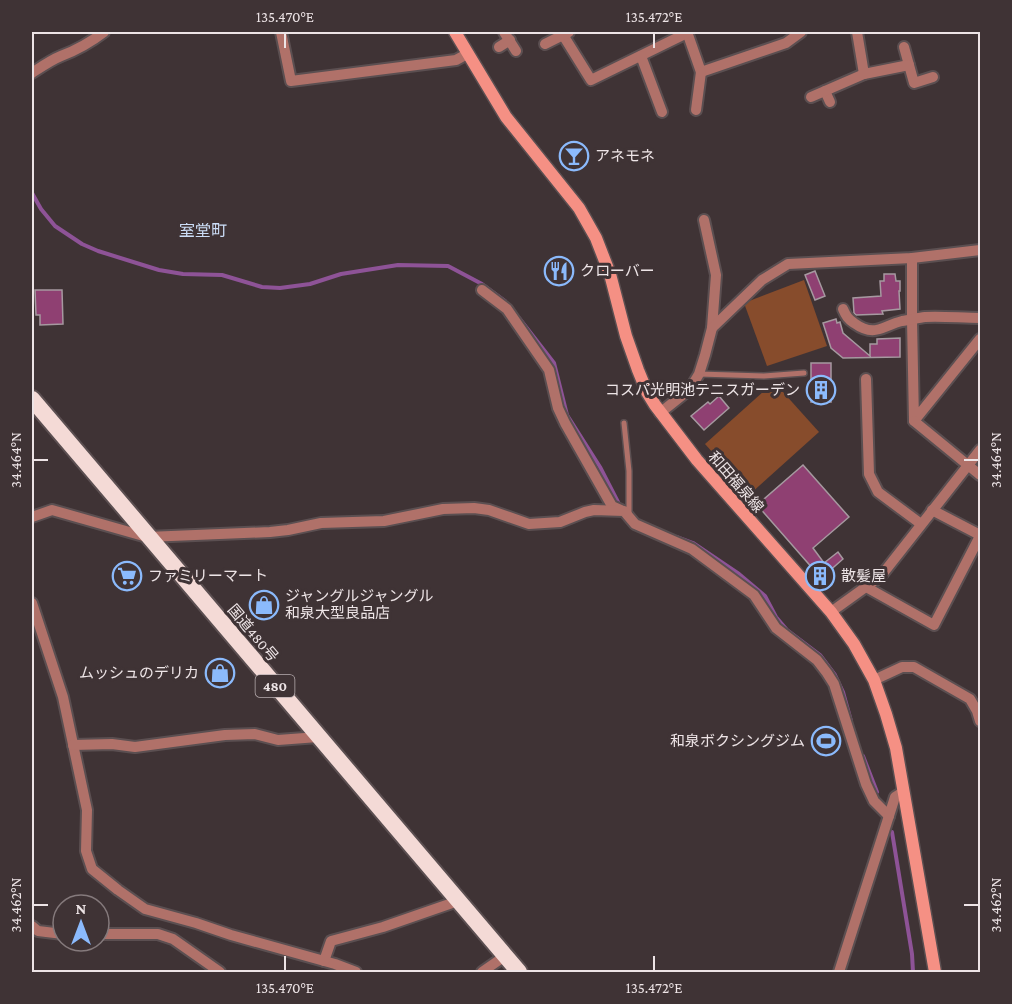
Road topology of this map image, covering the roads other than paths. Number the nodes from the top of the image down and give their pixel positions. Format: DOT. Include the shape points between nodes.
graph roads {
  1 [pos="104,32"];
  2 [pos="280,32"];
  3 [pos="454,32"];
  4 [pos="687,32"];
  5 [pos="801,32"];
  6 [pos="857,32"];
  7 [pos="567,33"];
  8 [pos="507,36"];
  9 [pos="545,44"];
  10 [pos="499,47"];
  11 [pos="904,47"];
  12 [pos="516,51"];
  13 [pos="467,54"];
  14 [pos="641,56"];
  15 [pos="909,65"];
  16 [pos="702,72"];
  17 [pos="32,73"];
  18 [pos="864,74"];
  19 [pos="933,77"];
  20 [pos="825,91"];
  21 [pos="811,97"];
  22 [pos="830,102"];
  23 [pos="696,110"];
  24 [pos="662,112"];
  25 [pos="704,220"];
  26 [pos="981,250"];
  27 [pos="912,258"];
  28 [pos="482,290"];
  29 [pos="843,309"];
  30 [pos="981,318"];
  31 [pos="912,320"];
  32 [pos="712,328"];
  33 [pos="981,339"];
  34 [pos="804,373"];
  35 [pos="699,374"];
  36 [pos="866,379"];
  37 [pos="32,399"];
  38 [pos="660,413"];
  39 [pos="914,421"];
  40 [pos="624,423"];
  41 [pos="981,450"];
  42 [pos="968,465"];
  43 [pos="981,475"];
  44 [pos="932,510"];
  45 [pos="627,514"];
  46 [pos="32,517"];
  47 [pos="921,524"];
  48 [pos="981,536"];
  49 [pos="147,537"];
  50 [pos="866,587"];
  51 [pos="32,603"];
  52 [pos="831,612"];
  53 [pos="874,680"];
  54 [pos="981,720"];
  55 [pos="318,737"];
  56 [pos="73,745"];
  57 [pos="903,792"];
  58 [pos="889,816"];
  59 [pos="459,901"];
  60 [pos="32,926"];
  61 [pos="51,933"];
  62 [pos="111,934"];
  63 [pos="505,956"];
  64 [pos="322,960"];
  65 [pos="220,972"];
  66 [pos="318,972"];
  67 [pos="356,972"];
  68 [pos="482,972"];
  69 [pos="519,972"];
  70 [pos="839,972"];
  71 [pos="935,972"];
  1 -- 17 [label="street"];
  2 -- 13 [label="street" via="291,81 456,60"];
  3 -- 13 [label="main road, 和田福泉線"];
  4 -- 14 [label="street"];
  4 -- 16 [label="street"];
  5 -- 16 [label="street" via="786,43"];
  6 -- 18 [label="street"];
  7 -- 9 [label="street"];
  7 -- 14 [label="street" via="591,80"];
  8 -- 10 [label="street"];
  8 -- 12 [label="street"];
  11 -- 15 [label="street"];
  13 -- 38 [label="main road, 和田福泉線" via="506,117 579,208 596,238 638,370"];
  14 -- 24 [label="street"];
  15 -- 18 [label="street"];
  15 -- 19 [label="street" via="914,83"];
  16 -- 23 [label="street"];
  18 -- 20 [label="street"];
  20 -- 21 [label="street"];
  20 -- 22 [label="street"];
  25 -- 32 [label="street" via="716,275"];
  26 -- 27 [label="street"];
  27 -- 31 [label="street"];
  27 -- 32 [label="street" via="788,264 762,280"];
  28 -- 45 [label="street" via="507,309 549,370 565,423 612,506"];
  29 -- 31 [label="street" via="846,318 867,330"];
  30 -- 31 [label="street"];
  31 -- 39 [label="street"];
  32 -- 35 [label="street"];
  33 -- 39 [label="street"];
  34 -- 35 [label="lane"];
  35 -- 38 [label="street" via="690,389"];
  36 -- 47 [label="street" via="869,474 878,492"];
  37 -- 49 [label="highway, 国道480号 / 480"];
  38 -- 52 [label="main road, 和田福泉線"];
  39 -- 42 [label="street"];
  40 -- 45 [label="lane"];
  41 -- 42 [label="street"];
  42 -- 43 [label="street"];
  42 -- 44 [label="street"];
  44 -- 47 [label="street"];
  44 -- 48 [label="street"];
  45 -- 49 [label="street" via="594,510 560,522 529,524 489,510 443,509 384,521 321,523 270,532"];
  45 -- 58 [label="street" via="635,524 692,549 754,595 776,628 817,660 834,684 866,784 874,801"];
  46 -- 49 [label="street" via="51,510"];
  47 -- 50 [label="street" via="881,576"];
  48 -- 50 [label="street" via="934,625"];
  49 -- 55 [label="highway, 国道480号 / 480"];
  50 -- 52 [label="street"];
  51 -- 56 [label="street" via="63,698"];
  52 -- 53 [label="main road, 和田福泉線"];
  53 -- 54 [label="street" via="902,667 914,667 970,699"];
  53 -- 57 [label="main road, 和田福泉線" via="896,748"];
  55 -- 56 [label="street" via="278,740 255,734 135,747"];
  55 -- 59 [label="highway, 国道480号 / 480"];
  56 -- 64 [label="street" via="87,810 86,851 92,869 145,909"];
  57 -- 58 [label="street" via="895,797"];
  57 -- 71 [label="main road, 和田福泉線"];
  58 -- 70 [label="street"];
  59 -- 63 [label="highway, 国道480号 / 480"];
  59 -- 64 [label="street" via="331,941"];
  60 -- 61 [label="street"];
  62 -- 65 [label="street" via="158,934 173,939"];
  63 -- 68 [label="street"];
  63 -- 69 [label="highway, 国道480号 / 480"];
  64 -- 66 [label="street"];
  64 -- 67 [label="street"];
}
